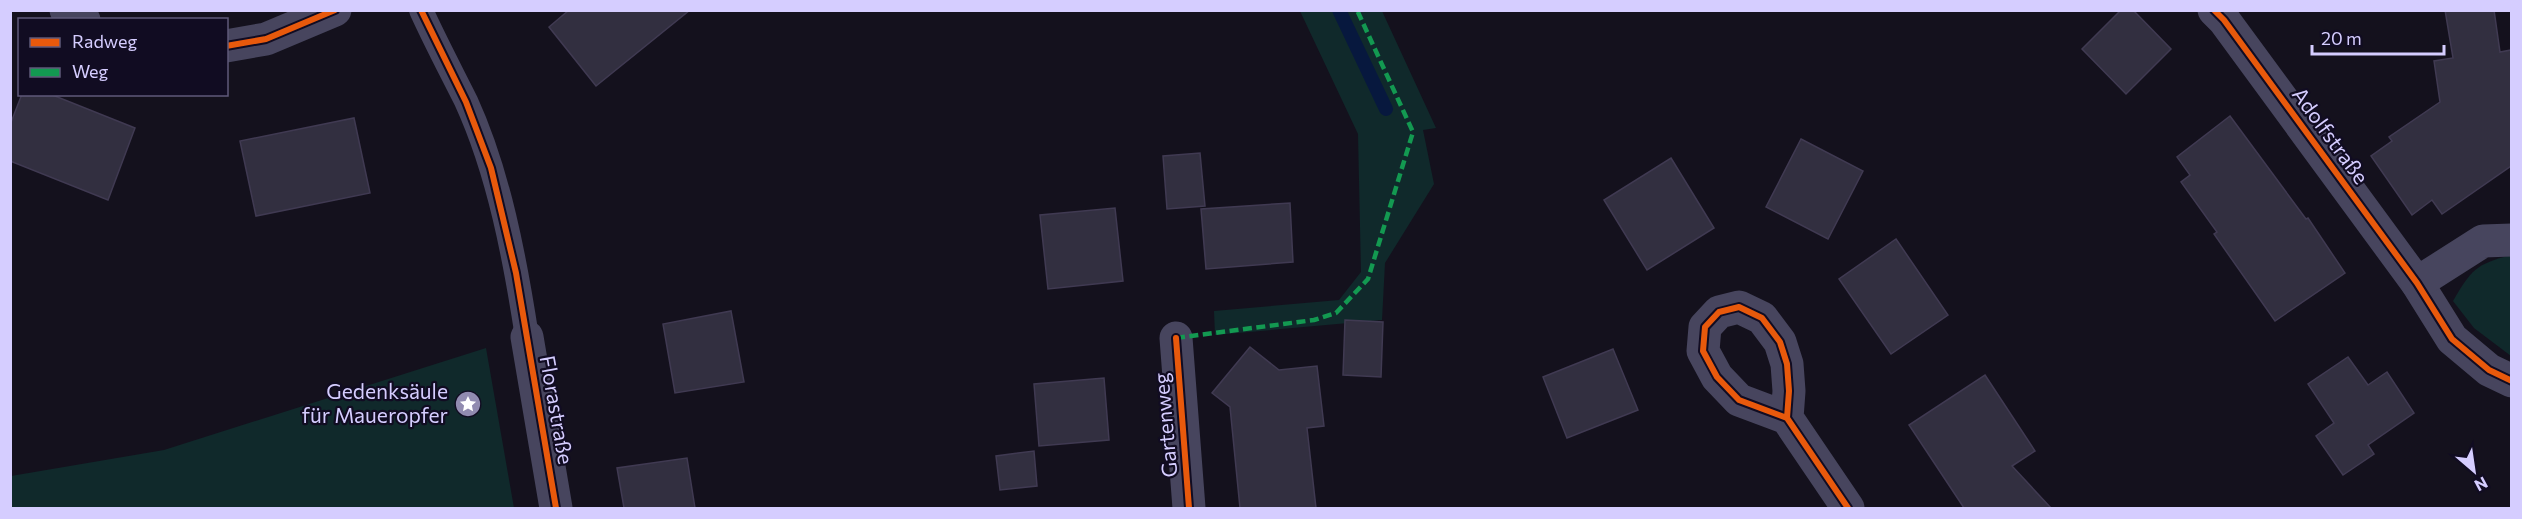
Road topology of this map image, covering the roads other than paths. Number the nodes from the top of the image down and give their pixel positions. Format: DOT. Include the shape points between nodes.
graph roads {
  1 [pos="66,10"];
  2 [pos="335,10"];
  3 [pos="421,10"];
  4 [pos="2214,10"];
  5 [pos="80,18"];
  6 [pos="228,46"];
  7 [pos="2511,240"];
  8 [pos="2417,283"];
  9 [pos="526,327"];
  10 [pos="1176,338"];
  11 [pos="2511,381"];
  12 [pos="1787,418"];
  13 [pos="556,508"];
  14 [pos="1189,508"];
  15 [pos="1848,508"];
  1 -- 5 [label="street"];
  2 -- 6 [label="street" via="266,39"];
  3 -- 9 [label="lane" via="466,102 491,168"];
  4 -- 8 [label="street, Adolfstraße"];
  7 -- 8 [label="street" via="2483,241"];
  8 -- 11 [label="street, Adolfstraße" via="2452,339 2489,370"];
  9 -- 13 [label="street, Florastraße"];
  10 -- 14 [label="street, Gartenweg"];
  12 -- 15 [label="street"];
}
